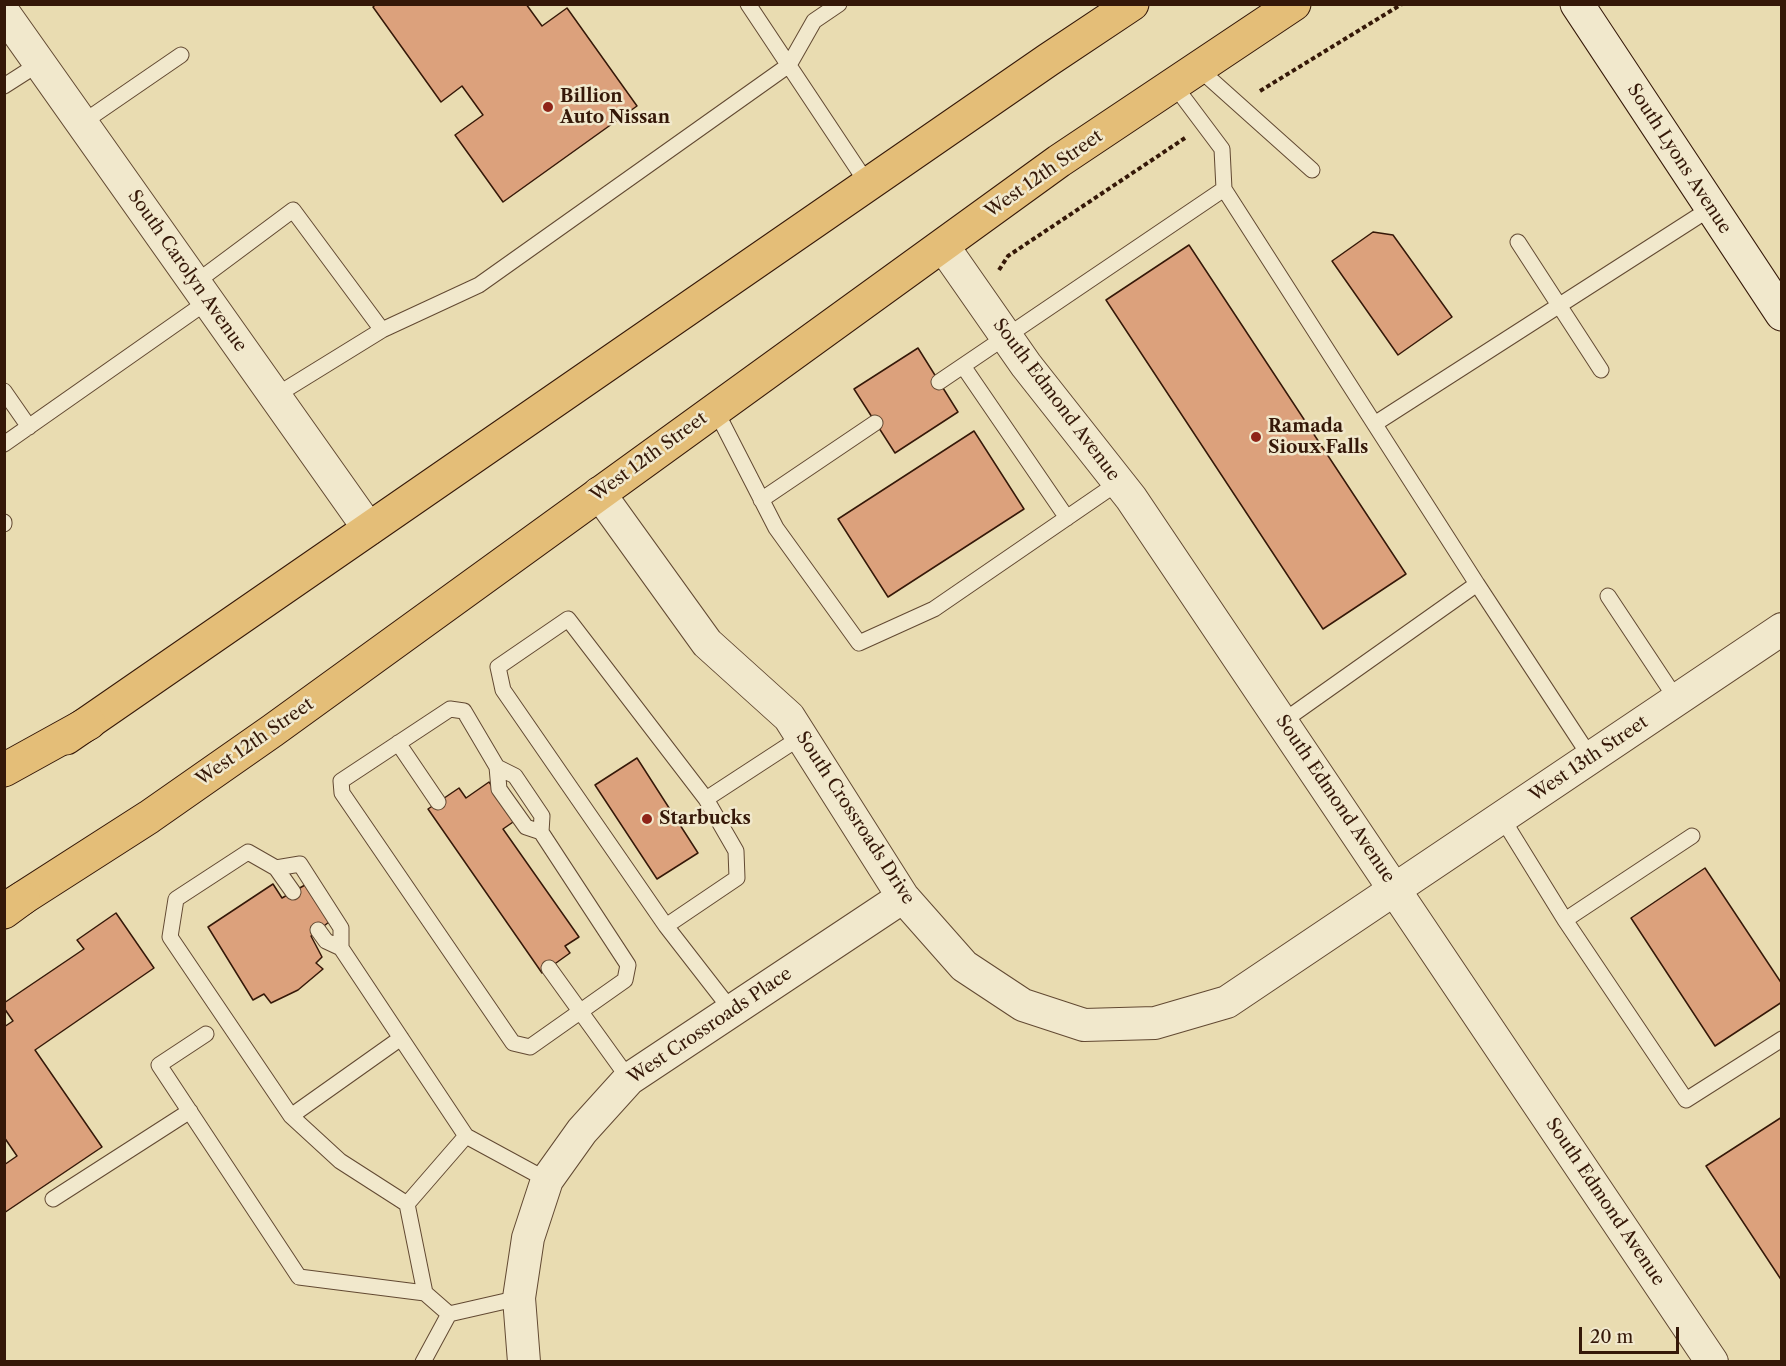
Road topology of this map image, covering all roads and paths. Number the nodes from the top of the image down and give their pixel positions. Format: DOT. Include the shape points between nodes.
graph roads {
  1 [pos="748,4"];
  2 [pos="839,4"];
  3 [pos="1132,4"];
  4 [pos="1294,4"];
  5 [pos="1578,4"];
  6 [pos="4,13"];
  7 [pos="181,55"];
  8 [pos="40,63"];
  9 [pos="789,65"];
  10 [pos="1186,77"];
  11 [pos="4,86"];
  12 [pos="82,123"];
  13 [pos="1312,170"];
  14 [pos="869,186"];
  15 [pos="1224,189"];
  16 [pos="1711,208"];
  17 [pos="1518,242"];
  18 [pos="943,246"];
  19 [pos="202,292"];
  20 [pos="1558,306"];
  21 [pos="1782,314"];
  22 [pos="382,330"];
  23 [pos="1006,336"];
  24 [pos="963,366"];
  25 [pos="1601,370"];
  26 [pos="939,382"];
  27 [pos="4,391"];
  28 [pos="275,396"];
  29 [pos="715,409"];
  30 [pos="875,423"];
  31 [pos="1376,423"];
  32 [pos="29,427"];
  33 [pos="4,444"];
  34 [pos="1119,482"];
  35 [pos="599,493"];
  36 [pos="762,500"];
  37 [pos="1067,518"];
  38 [pos="369,529"];
  39 [pos="1478,584"];
  40 [pos="1608,596"];
  41 [pos="1782,629"];
  42 [pos="1677,700"];
  43 [pos="1282,722"];
  44 [pos="89,723"];
  45 [pos="801,737"];
  46 [pos="398,743"];
  47 [pos="1591,758"];
  48 [pos="4,770"];
  49 [pos="4,780"];
  50 [pos="706,799"];
  51 [pos="438,802"];
  52 [pos="1502,818"];
  53 [pos="1692,836"];
  54 [pos="276,868"];
  55 [pos="1396,889"];
  56 [pos="293,892"];
  57 [pos="903,897"];
  58 [pos="11,907"];
  59 [pos="1565,920"];
  60 [pos="666,926"];
  61 [pos="318,930"];
  62 [pos="341,948"];
  63 [pos="549,968"];
  64 [pos="732,1011"];
  65 [pos="581,1012"];
  66 [pos="206,1034"];
  67 [pos="401,1038"];
  68 [pos="1782,1038"];
  69 [pos="628,1079"];
  70 [pos="190,1111"];
  71 [pos="291,1116"];
  72 [pos="466,1136"];
  73 [pos="547,1180"];
  74 [pos="53,1199"];
  75 [pos="407,1204"];
  76 [pos="425,1293"];
  77 [pos="519,1298"];
  78 [pos="448,1314"];
  79 [pos="1706,1360"];
  80 [pos="423,1362"];
  81 [pos="524,1362"];
  1 -- 9 [label="lane"];
  2 -- 9 [label="lane" via="814,21"];
  3 -- 14 [label="main road"];
  4 -- 10 [label="main road, West 12th Street"];
  5 -- 16 [label="street, South Lyons Avenue"];
  6 -- 8 [label="street, South Carolyn Avenue"];
  7 -- 12 [label="lane"];
  8 -- 11 [label="lane"];
  8 -- 12 [label="street, South Carolyn Avenue"];
  9 -- 14 [label="lane"];
  9 -- 22 [label="lane" via="479,285"];
  10 -- 13 [label="lane"];
  10 -- 15 [label="lane" via="1222,149"];
  10 -- 18 [label="main road, West 12th Street" via="1059,160"];
  12 -- 19 [label="street, South Carolyn Avenue"];
  14 -- 38 [label="main road"];
  15 -- 23 [label="lane"];
  15 -- 31 [label="lane"];
  16 -- 20 [label="lane"];
  16 -- 21 [label="street, South Lyons Avenue"];
  17 -- 20 [label="lane"];
  18 -- 23 [label="street, South Edmond Avenue"];
  18 -- 29 [label="main road, West 12th Street"];
  19 -- 22 [label="lane" via="293,210"];
  19 -- 28 [label="street, South Carolyn Avenue"];
  19 -- 32 [label="lane"];
  20 -- 25 [label="lane"];
  20 -- 31 [label="lane"];
  22 -- 28 [label="lane"];
  23 -- 24 [label="lane"];
  23 -- 34 [label="street, South Edmond Avenue"];
  24 -- 26 [label="lane"];
  24 -- 37 [label="lane"];
  27 -- 32 [label="lane"];
  28 -- 38 [label="street, South Carolyn Avenue"];
  29 -- 35 [label="main road, West 12th Street"];
  29 -- 36 [label="lane"];
  30 -- 36 [label="lane"];
  31 -- 39 [label="lane"];
  32 -- 33 [label="lane"];
  34 -- 37 [label="lane"];
  34 -- 43 [label="street, South Edmond Avenue"];
  35 -- 45 [label="street, South Crossroads Drive" via="707,643 789,717"];
  35 -- 58 [label="main road, West 12th Street" via="272,731"];
  36 -- 37 [label="lane" via="776,528 859,643 934,609"];
  38 -- 44 [label="main road"];
  39 -- 43 [label="lane"];
  39 -- 47 [label="lane"];
  40 -- 42 [label="lane"];
  41 -- 42 [label="street, West 13th Street"];
  42 -- 47 [label="street, West 13th Street"];
  43 -- 55 [label="street, South Edmond Avenue"];
  44 -- 48 [label="main road"];
  44 -- 49 [label="main road"];
  45 -- 50 [label="lane"];
  45 -- 57 [label="street, South Crossroads Drive"];
  46 -- 51 [label="lane"];
  46 -- 65 [label="lane" via="450,709 464,711 497,768 499,789 526,827 541,832 628,965 626,980"];
  46 -- 65 [label="lane" via="341,781 342,793 513,1043 530,1047"];
  47 -- 52 [label="street, West 13th Street"];
  50 -- 60 [label="lane" via="736,851 737,878"];
  50 -- 60 [label="lane" via="568,620 498,667 503,690"];
  52 -- 55 [label="street, West 13th Street"];
  52 -- 59 [label="lane"];
  53 -- 59 [label="lane"];
  54 -- 56 [label="lane"];
  54 -- 62 [label="lane" via="300,864 341,928"];
  54 -- 71 [label="lane" via="248,852 176,899 170,937"];
  55 -- 57 [label="street, South Crossroads Drive" via="1227,1002 1155,1023 1084,1025 1023,1005 964,966"];
  55 -- 79 [label="street, South Edmond Avenue"];
  57 -- 64 [label="street, West Crossroads Place"];
  59 -- 68 [label="lane" via="1686,1100"];
  60 -- 64 [label="lane"];
  61 -- 62 [label="lane" via="326,941"];
  62 -- 67 [label="lane"];
  63 -- 65 [label="lane"];
  64 -- 69 [label="street, West Crossroads Place"];
  65 -- 69 [label="lane"];
  66 -- 70 [label="lane" via="159,1065"];
  67 -- 71 [label="lane"];
  67 -- 72 [label="lane"];
  69 -- 73 [label="street, West Crossroads Place" via="582,1131"];
  70 -- 74 [label="lane"];
  70 -- 76 [label="lane" via="299,1277"];
  71 -- 75 [label="lane" via="340,1161"];
  72 -- 73 [label="lane"];
  72 -- 75 [label="lane"];
  73 -- 77 [label="street, West Crossroads Place" via="528,1238"];
  75 -- 76 [label="lane"];
  76 -- 78 [label="lane"];
  77 -- 78 [label="lane"];
  77 -- 81 [label="street, West Crossroads Place"];
  78 -- 80 [label="lane"];
}
